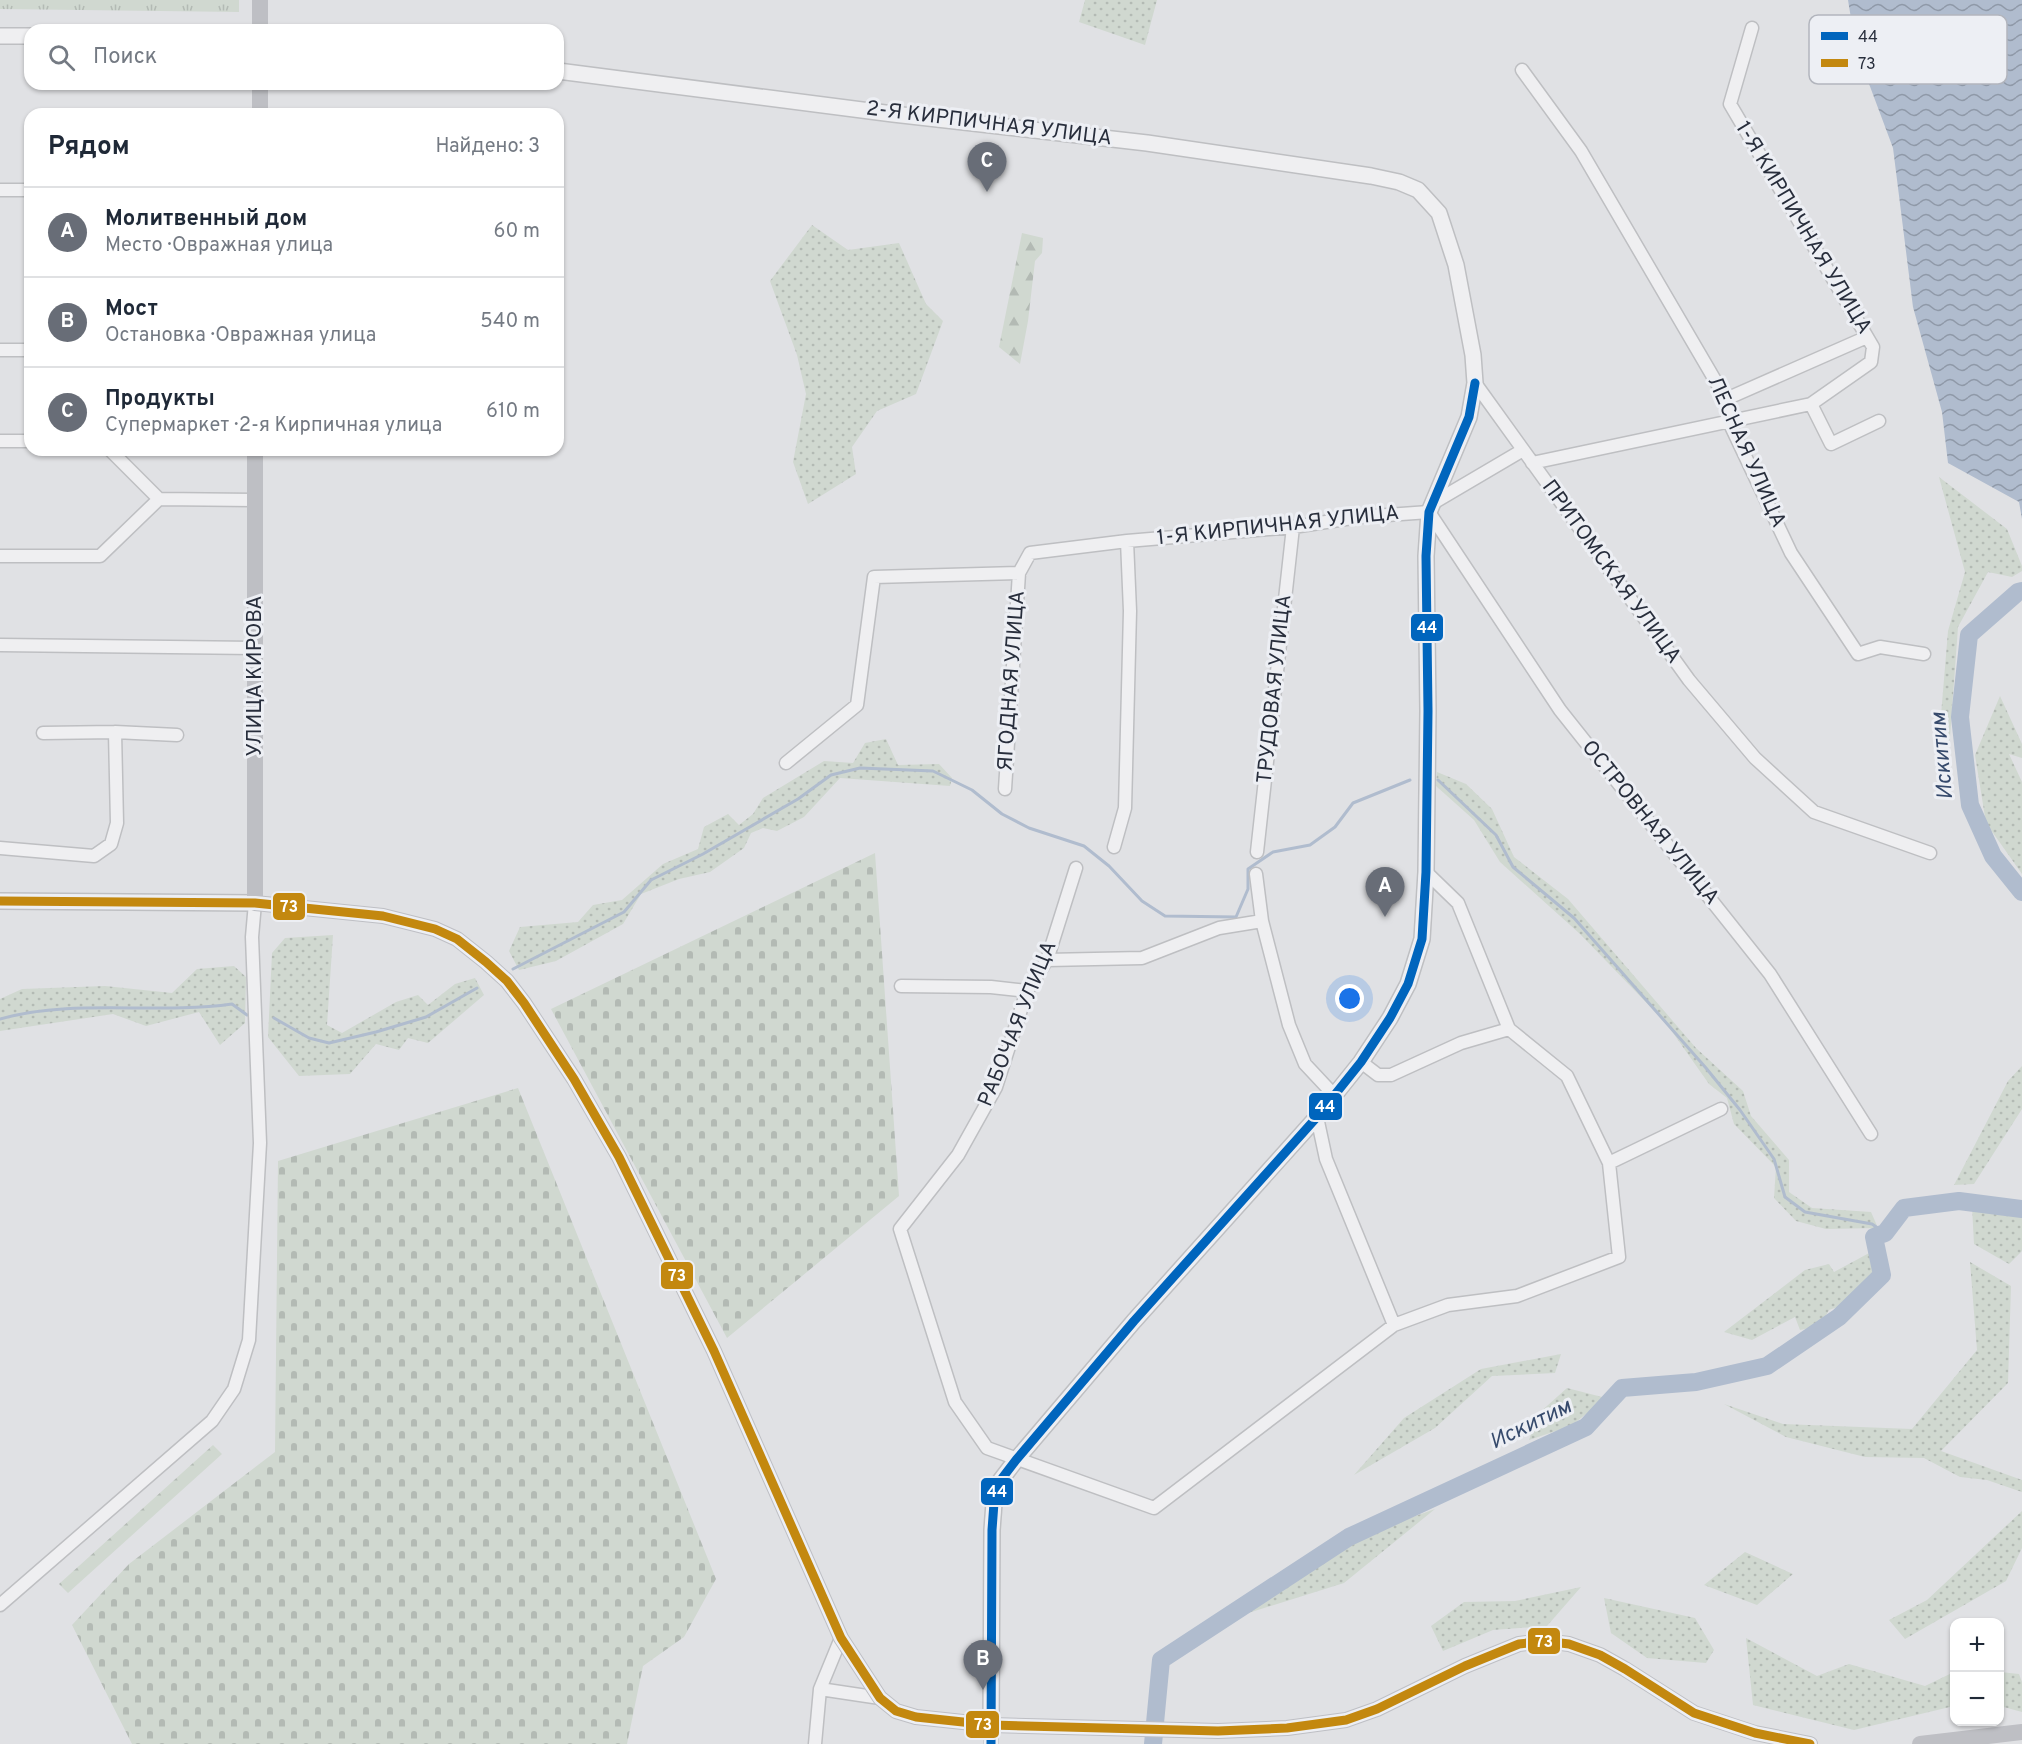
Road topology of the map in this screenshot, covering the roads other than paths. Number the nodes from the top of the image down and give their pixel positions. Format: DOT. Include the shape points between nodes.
graph roads {
  1 [pos="260,0"];
  2 [pos="260,24"];
  3 [pos="1752,28"];
  4 [pos="0,36"];
  5 [pos="24,36"];
  6 [pos="1522,70"];
  7 [pos="564,72"];
  8 [pos="260,90"];
  9 [pos="260,108"];
  10 [pos="0,190"];
  11 [pos="24,190"];
  12 [pos="1867,337"];
  13 [pos="0,350"];
  14 [pos="24,350"];
  15 [pos="1475,382"];
  16 [pos="1726,399"];
  17 [pos="1811,404"];
  18 [pos="1879,421"];
  19 [pos="1729,422"];
  20 [pos="0,441"];
  21 [pos="24,441"];
  22 [pos="1523,450"];
  23 [pos="116,456"];
  24 [pos="255,456"];
  25 [pos="1532,463"];
  26 [pos="159,499"];
  27 [pos="254,500"];
  28 [pos="1431,507"];
  29 [pos="1293,527"];
  30 [pos="1127,541"];
  31 [pos="0,556"];
  32 [pos="1019,573"];
  33 [pos="0,645"];
  34 [pos="255,648"];
  35 [pos="1924,654"];
  36 [pos="115,732"];
  37 [pos="43,733"];
  38 [pos="177,735"];
  39 [pos="786,763"];
  40 [pos="1005,789"];
  41 [pos="1114,847"];
  42 [pos="0,848"];
  43 [pos="1257,852"];
  44 [pos="1930,853"];
  45 [pos="1076,868"];
  46 [pos="1426,873"];
  47 [pos="1256,874"];
  48 [pos="0,902"];
  49 [pos="255,903"];
  50 [pos="1262,921"];
  51 [pos="1047,960"];
  52 [pos="901,986"];
  53 [pos="1027,991"];
  54 [pos="1509,1029"];
  55 [pos="1361,1062"];
  56 [pos="1334,1095"];
  57 [pos="1721,1109"];
  58 [pos="1317,1117"];
  59 [pos="1871,1134"];
  60 [pos="1609,1163"];
  61 [pos="1394,1325"];
  62 [pos="1016,1460"];
  63 [pos="0,1605"];
  64 [pos="842,1638"];
  65 [pos="820,1689"];
  66 [pos="880,1698"];
  67 [pos="991,1725"];
  68 [pos="2022,1732"];
  69 [pos="815,1744"];
  70 [pos="991,1744"];
  71 [pos="1810,1744"];
  72 [pos="1920,1744"];
  1 -- 2 [label="main road"];
  3 -- 12 [label="street, 1-Я КИРПИЧНАЯ УЛИЦА" via="1730,104"];
  4 -- 5 [label="street"];
  6 -- 16 [label="street, ЛЕСНАЯ УЛИЦА" via="1581,151"];
  7 -- 15 [label="street, 2-Я КИРПИЧНАЯ УЛИЦА" via="1173,146 1399,182 1418,190 1439,213 1456,265"];
  8 -- 9 [label="main road"];
  10 -- 11 [label="street"];
  12 -- 16 [label="street"];
  12 -- 17 [label="street, 1-Я КИРПИЧНАЯ УЛИЦА" via="1873,347 1871,362"];
  13 -- 14 [label="street"];
  15 -- 22 [label="street, ПРИТОМСКАЯ УЛИЦА"];
  15 -- 28 [label="street" via="1469,417"];
  16 -- 19 [label="street, ЛЕСНАЯ УЛИЦА"];
  17 -- 18 [label="street" via="1831,444"];
  17 -- 19 [label="street, 1-Я КИРПИЧНАЯ УЛИЦА"];
  19 -- 25 [label="street, 1-Я КИРПИЧНАЯ УЛИЦА"];
  19 -- 35 [label="street, ЛЕСНАЯ УЛИЦА" via="1791,553 1858,654 1880,647"];
  20 -- 21 [label="street"];
  22 -- 25 [label="street, ПРИТОМСКАЯ УЛИЦА"];
  22 -- 28 [label="street, 1-Я КИРПИЧНАЯ УЛИЦА"];
  23 -- 26 [label="street"];
  24 -- 27 [label="main road, УЛИЦА КИРОВА"];
  25 -- 44 [label="street, ПРИТОМСКАЯ УЛИЦА" via="1689,680 1755,758 1814,812"];
  26 -- 27 [label="street"];
  26 -- 31 [label="street" via="100,556"];
  27 -- 34 [label="main road, УЛИЦА КИРОВА"];
  28 -- 29 [label="street, 1-Я КИРПИЧНАЯ УЛИЦА"];
  28 -- 46 [label="street" via="1426,556"];
  28 -- 59 [label="street, ОСТРОВНАЯ УЛИЦА" via="1560,711 1770,974"];
  29 -- 30 [label="street, 1-Я КИРПИЧНАЯ УЛИЦА"];
  29 -- 43 [label="street, ТРУДОВАЯ УЛИЦА"];
  30 -- 32 [label="street, 1-Я КИРПИЧНАЯ УЛИЦА" via="1030,553"];
  30 -- 41 [label="street" via="1130,612 1125,808"];
  32 -- 39 [label="street" via="874,577 856,705"];
  32 -- 40 [label="street, ЯГОДНАЯ УЛИЦА"];
  33 -- 34 [label="street"];
  34 -- 49 [label="main road, УЛИЦА КИРОВА"];
  36 -- 37 [label="street"];
  36 -- 38 [label="street"];
  36 -- 42 [label="street" via="117,823 111,844 94,856"];
  45 -- 51 [label="street, РАБОЧАЯ УЛИЦА"];
  46 -- 54 [label="street" via="1458,903"];
  46 -- 55 [label="street" via="1422,939 1408,984"];
  47 -- 50 [label="street"];
  48 -- 49 [label="street"];
  49 -- 63 [label="street" via="252,938 260,1143 249,1340 234,1389 212,1421"];
  49 -- 64 [label="main road" via="383,916 435,929 457,939 507,981 574,1079 619,1157 714,1351"];
  50 -- 51 [label="street" via="1220,928 1142,958"];
  50 -- 56 [label="street" via="1289,1025 1305,1064"];
  51 -- 53 [label="street, РАБОЧАЯ УЛИЦА"];
  52 -- 53 [label="street"];
  53 -- 62 [label="street, РАБОЧАЯ УЛИЦА" via="996,1087 958,1155 900,1230 955,1402 987,1448"];
  54 -- 55 [label="street" via="1461,1043 1391,1075 1378,1075"];
  54 -- 60 [label="street" via="1567,1076"];
  55 -- 56 [label="street"];
  56 -- 58 [label="street"];
  57 -- 60 [label="street"];
  58 -- 61 [label="street" via="1326,1159"];
  58 -- 62 [label="street"];
  60 -- 61 [label="street" via="1619,1257 1517,1296 1448,1305"];
  61 -- 62 [label="street" via="1154,1508"];
  62 -- 67 [label="street" via="1000,1481 994,1503"];
  64 -- 65 [label="street"];
  64 -- 66 [label="main road"];
  65 -- 66 [label="street"];
  65 -- 69 [label="street"];
  66 -- 67 [label="main road" via="896,1711 916,1716"];
  67 -- 70 [label="street"];
  67 -- 71 [label="main road" via="1218,1731 1346,1720 1519,1644 1544,1641 1569,1644 1600,1655 1694,1713 1755,1733"];
  68 -- 72 [label="main road"];
}
